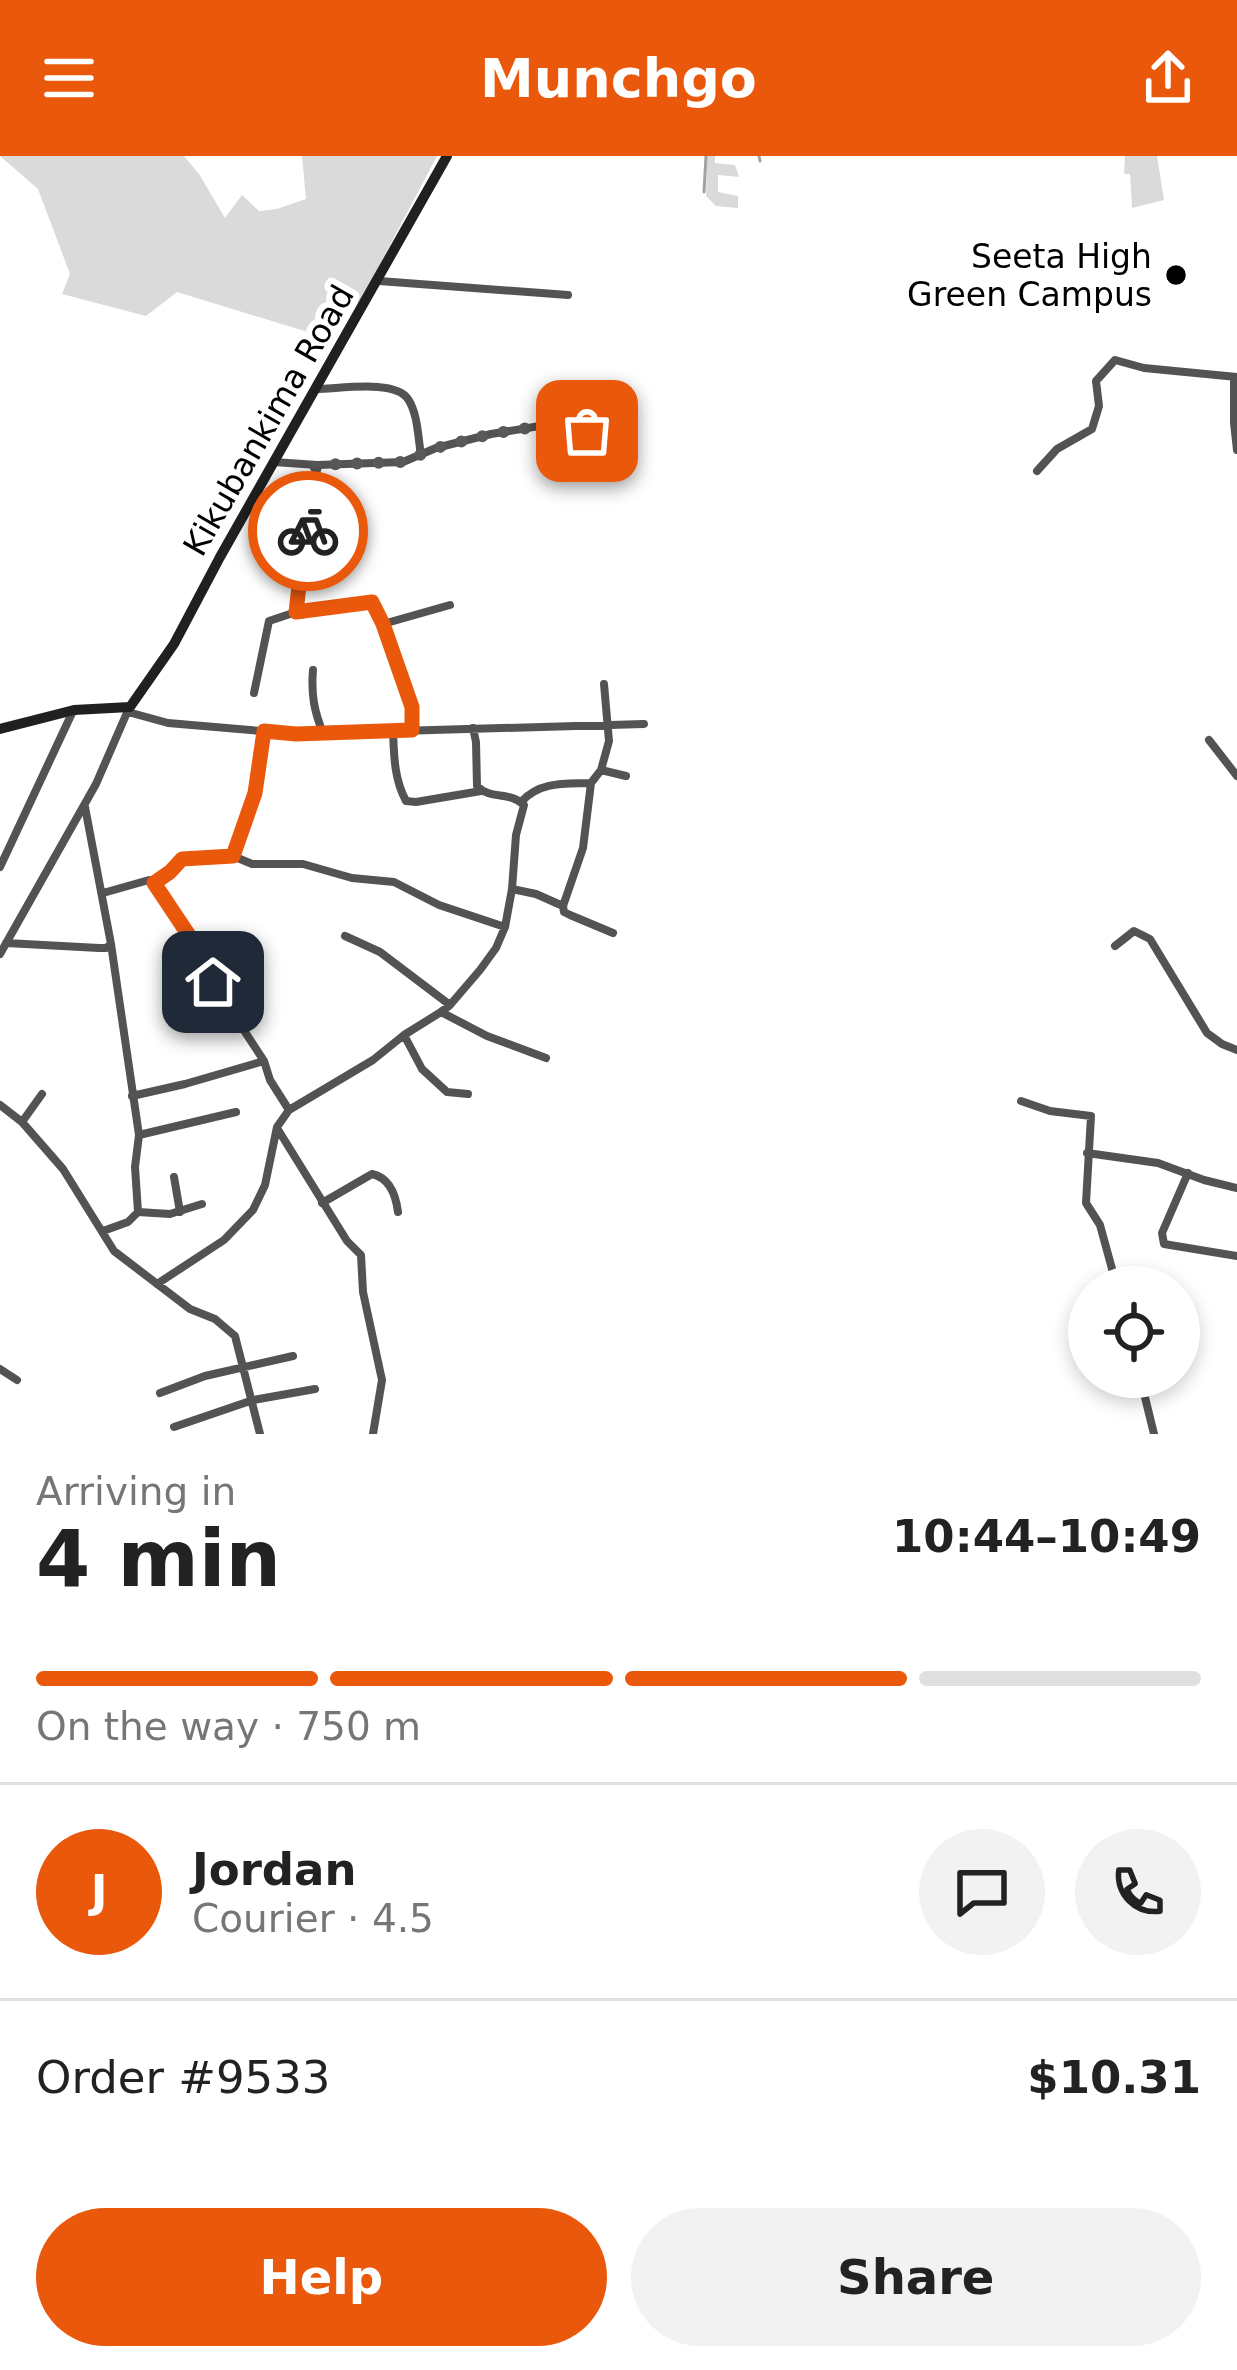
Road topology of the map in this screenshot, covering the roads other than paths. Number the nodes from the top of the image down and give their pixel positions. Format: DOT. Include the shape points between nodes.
graph roads {
  1 [pos="447,156"];
  2 [pos="379,281"];
  3 [pos="568,295"];
  4 [pos="1235,377"];
  5 [pos="316,389"];
  6 [pos="1237,450"];
  7 [pos="421,455"];
  8 [pos="274,462"];
  9 [pos="316,465"];
  10 [pos="592,470"];
  11 [pos="1037,471"];
  12 [pos="313,517"];
  13 [pos="335,520"];
  14 [pos="450,605"];
  15 [pos="296,612"];
  16 [pos="383,624"];
  17 [pos="314,670"];
  18 [pos="604,684"];
  19 [pos="254,693"];
  20 [pos="129,709"];
  21 [pos="74,710"];
  22 [pos="608,724"];
  23 [pos="644,724"];
  24 [pos="472,728"];
  25 [pos="0,729"];
  26 [pos="412,730"];
  27 [pos="264,731"];
  28 [pos="393,731"];
  29 [pos="323,734"];
  30 [pos="1209,740"];
  31 [pos="601,770"];
  32 [pos="626,776"];
  33 [pos="1237,776"];
  34 [pos="591,783"];
  35 [pos="482,791"];
  36 [pos="522,801"];
  37 [pos="85,805"];
  38 [pos="233,856"];
  39 [pos="0,867"];
  40 [pos="154,883"];
  41 [pos="512,889"];
  42 [pos="103,893"];
  43 [pos="563,906"];
  44 [pos="506,927"];
  45 [pos="613,933"];
  46 [pos="345,936"];
  47 [pos="6,943"];
  48 [pos="111,944"];
  49 [pos="256,945"];
  50 [pos="1115,946"];
  51 [pos="0,954"];
  52 [pos="213,982"];
  53 [pos="450,1005"];
  54 [pos="441,1012"];
  55 [pos="404,1035"];
  56 [pos="1237,1051"];
  57 [pos="546,1058"];
  58 [pos="264,1061"];
  59 [pos="42,1094"];
  60 [pos="468,1094"];
  61 [pos="132,1096"];
  62 [pos="1021,1101"];
  63 [pos="2,1110"];
  64 [pos="290,1110"];
  65 [pos="236,1112"];
  66 [pos="22,1122"];
  67 [pos="277,1127"];
  68 [pos="139,1135"];
  69 [pos="1087,1153"];
  70 [pos="1188,1173"];
  71 [pos="174,1177"];
  72 [pos="1237,1188"];
  73 [pos="322,1203"];
  74 [pos="202,1204"];
  75 [pos="138,1211"];
  76 [pos="180,1212"];
  77 [pos="398,1212"];
  78 [pos="103,1231"];
  79 [pos="1237,1256"];
  80 [pos="1111,1266"];
  81 [pos="157,1284"];
  82 [pos="293,1356"];
  83 [pos="244,1367"];
  84 [pos="0,1370"];
  85 [pos="17,1380"];
  86 [pos="315,1388"];
  87 [pos="160,1393"];
  88 [pos="1145,1398"];
  89 [pos="253,1400"];
  90 [pos="174,1427"];
  91 [pos="260,1434"];
  92 [pos="373,1434"];
  93 [pos="1154,1434"];
  1 -- 2 [label="street, Kikubankima Road"];
  2 -- 3 [label="street"];
  2 -- 5 [label="street, Kikubankima Road"];
  4 -- 6 [label="street"];
  4 -- 11 [label="street" via="1115,359 1096,381 1092,428"];
  5 -- 7 [label="street" via="398,389 413,412"];
  5 -- 8 [label="street, Kikubankima Road"];
  7 -- 9 [label="street"];
  7 -- 10 [label="street" via="576,420 585,424"];
  8 -- 9 [label="street"];
  8 -- 20 [label="street, Kikubankima Road"];
  9 -- 12 [label="street"];
  12 -- 13 [label="street"];
  12 -- 15 [label="street"];
  14 -- 16 [label="street"];
  15 -- 16 [label="street" via="372,602"];
  15 -- 19 [label="street" via="269,621"];
  16 -- 26 [label="street" via="412,707"];
  17 -- 29 [label="street"];
  18 -- 22 [label="street"];
  20 -- 21 [label="street"];
  20 -- 27 [label="street" via="168,723"];
  20 -- 37 [label="street"];
  21 -- 25 [label="street"];
  21 -- 39 [label="street"];
  22 -- 23 [label="street"];
  22 -- 24 [label="street"];
  22 -- 31 [label="street"];
  24 -- 26 [label="street"];
  24 -- 35 [label="street"];
  26 -- 28 [label="street"];
  27 -- 29 [label="street"];
  27 -- 38 [label="street" via="255,793"];
  28 -- 29 [label="street"];
  28 -- 35 [label="street" via="406,801"];
  30 -- 33 [label="street"];
  31 -- 32 [label="street"];
  31 -- 34 [label="street"];
  34 -- 36 [label="street" via="545,785"];
  34 -- 43 [label="street" via="583,848"];
  35 -- 36 [label="street"];
  36 -- 41 [label="street"];
  37 -- 42 [label="street"];
  37 -- 47 [label="street"];
  38 -- 40 [label="street" via="182,859"];
  38 -- 44 [label="street" via="394,882"];
  40 -- 42 [label="street"];
  40 -- 52 [label="street"];
  41 -- 43 [label="street"];
  41 -- 44 [label="street"];
  42 -- 48 [label="street"];
  43 -- 45 [label="street"];
  44 -- 53 [label="street"];
  46 -- 53 [label="street"];
  47 -- 48 [label="street"];
  47 -- 51 [label="street"];
  48 -- 61 [label="street"];
  49 -- 52 [label="street"];
  50 -- 56 [label="street" via="1134,931 1150,939 1208,1034"];
  52 -- 58 [label="street"];
  53 -- 54 [label="street"];
  54 -- 55 [label="street"];
  54 -- 57 [label="street"];
  55 -- 60 [label="street" via="422,1069 447,1092"];
  55 -- 64 [label="street"];
  58 -- 61 [label="street"];
  58 -- 64 [label="street"];
  59 -- 66 [label="street"];
  61 -- 68 [label="street"];
  62 -- 69 [label="street" via="1091,1116"];
  63 -- 66 [label="street"];
  64 -- 67 [label="street"];
  65 -- 68 [label="street"];
  66 -- 78 [label="street"];
  67 -- 73 [label="street"];
  67 -- 81 [label="street" via="253,1210 224,1240"];
  68 -- 75 [label="street"];
  69 -- 70 [label="street"];
  69 -- 80 [label="street" via="1086,1203"];
  70 -- 72 [label="street"];
  70 -- 79 [label="street" via="1162,1233 1165,1244"];
  71 -- 76 [label="street"];
  73 -- 77 [label="street" via="372,1174 389,1185"];
  73 -- 92 [label="street" via="361,1255 382,1380"];
  74 -- 76 [label="street"];
  75 -- 76 [label="street"];
  75 -- 78 [label="street"];
  78 -- 81 [label="street"];
  81 -- 83 [label="street" via="227,1328"];
  82 -- 83 [label="street"];
  83 -- 87 [label="street"];
  83 -- 89 [label="street"];
  84 -- 85 [label="street"];
  86 -- 89 [label="street"];
  88 -- 93 [label="street"];
  89 -- 90 [label="street"];
  89 -- 91 [label="street"];
}
